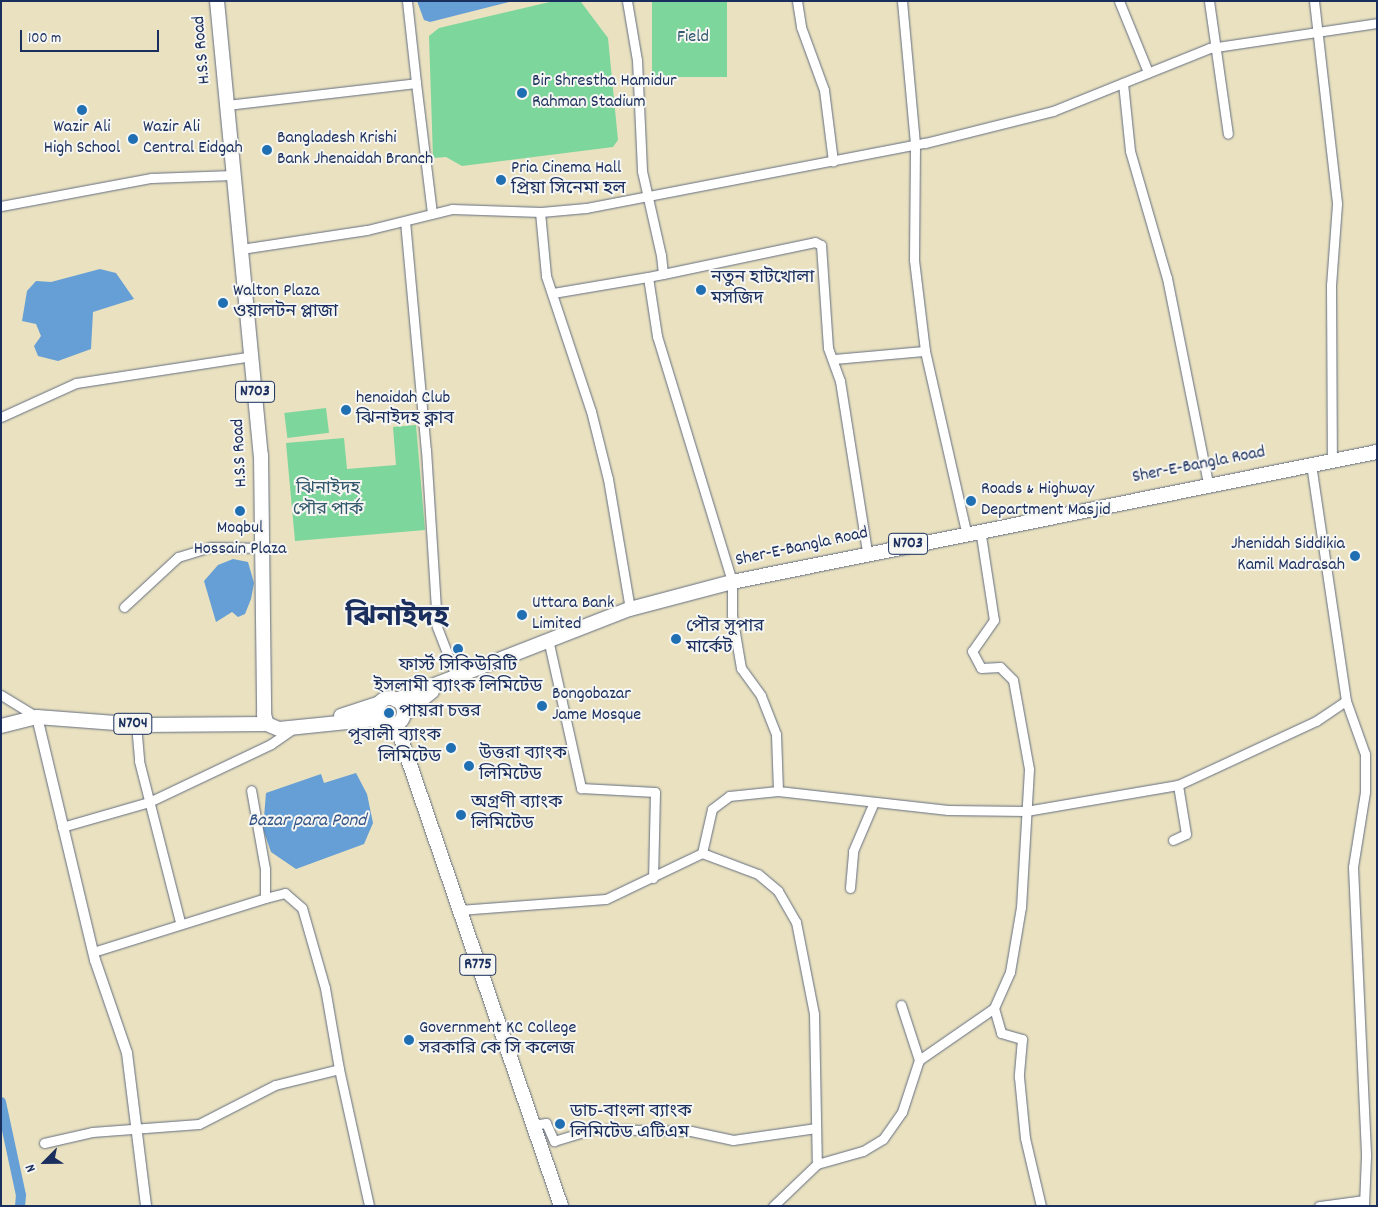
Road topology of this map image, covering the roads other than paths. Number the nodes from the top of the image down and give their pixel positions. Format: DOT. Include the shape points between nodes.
graph roads {
  1 [pos="217,1"];
  2 [pos="407,1"];
  3 [pos="627,1"];
  4 [pos="797,1"];
  5 [pos="902,1"];
  6 [pos="1119,1"];
  7 [pos="1209,1"];
  8 [pos="1314,1"];
  9 [pos="1377,24"];
  10 [pos="1318,30"];
  11 [pos="1217,47"];
  12 [pos="1148,72"];
  13 [pos="416,83"];
  14 [pos="1123,83"];
  15 [pos="227,105"];
  16 [pos="1228,134"];
  17 [pos="915,145"];
  18 [pos="833,161"];
  19 [pos="233,175"];
  20 [pos="648,195"];
  21 [pos="1,206"];
  22 [pos="540,212"];
  23 [pos="432,213"];
  24 [pos="405,221"];
  25 [pos="241,249"];
  26 [pos="663,274"];
  27 [pos="648,277"];
  28 [pos="552,293"];
  29 [pos="925,351"];
  30 [pos="252,356"];
  31 [pos="833,359"];
  32 [pos="1,417"];
  33 [pos="1377,452"];
  34 [pos="1332,459"];
  35 [pos="1311,463"];
  36 [pos="1208,484"];
  37 [pos="980,529"];
  38 [pos="966,532"];
  39 [pos="264,548"];
  40 [pos="867,552"];
  41 [pos="732,582"];
  42 [pos="124,607"];
  43 [pos="630,609"];
  44 [pos="548,639"];
  45 [pos="454,677"];
  46 [pos="1,695"];
  47 [pos="396,700"];
  48 [pos="1346,702"];
  49 [pos="380,703"];
  50 [pos="37,717"];
  51 [pos="392,721"];
  52 [pos="324,722"];
  53 [pos="136,724"];
  54 [pos="267,724"];
  55 [pos="1,726"];
  56 [pos="296,727"];
  57 [pos="1178,785"];
  58 [pos="251,790"];
  59 [pos="778,791"];
  60 [pos="149,802"];
  61 [pos="874,802"];
  62 [pos="1026,811"];
  63 [pos="62,828"];
  64 [pos="1173,840"];
  65 [pos="702,853"];
  66 [pos="653,878"];
  67 [pos="850,888"];
  68 [pos="265,898"];
  69 [pos="459,910"];
  70 [pos="180,922"];
  71 [pos="93,952"];
  72 [pos="901,1005"];
  73 [pos="994,1008"];
  74 [pos="919,1060"];
  75 [pos="340,1069"];
  76 [pos="533,1125"];
  77 [pos="816,1128"];
  78 [pos="137,1130"];
  79 [pos="44,1143"];
  80 [pos="817,1164"];
  81 [pos="1364,1203"];
  82 [pos="146,1206"];
  83 [pos="369,1206"];
  84 [pos="553,1206"];
  85 [pos="561,1206"];
  86 [pos="773,1206"];
  87 [pos="1041,1206"];
  88 [pos="1319,1206"];
  1 -- 15 [label="main road, H.S.S Road / N703"];
  2 -- 13 [label="street"];
  3 -- 20 [label="street"];
  4 -- 18 [label="street" via="801,27 824,90"];
  5 -- 17 [label="street"];
  6 -- 12 [label="street"];
  7 -- 11 [label="street"];
  8 -- 10 [label="street"];
  9 -- 10 [label="street"];
  10 -- 11 [label="street"];
  10 -- 34 [label="street" via="1337,204 1331,285"];
  11 -- 12 [label="street"];
  11 -- 16 [label="street"];
  12 -- 14 [label="street"];
  13 -- 15 [label="street"];
  13 -- 23 [label="street"];
  14 -- 17 [label="street" via="1053,111"];
  14 -- 36 [label="street" via="1130,151 1167,278"];
  15 -- 19 [label="main road, H.S.S Road / N703"];
  17 -- 18 [label="street"];
  17 -- 29 [label="street" via="914,260"];
  18 -- 20 [label="street"];
  19 -- 21 [label="street" via="150,178"];
  19 -- 25 [label="main road, H.S.S Road / N703"];
  20 -- 22 [label="street"];
  20 -- 26 [label="street"];
  22 -- 23 [label="street" via="470,208"];
  22 -- 28 [label="street" via="544,264"];
  23 -- 24 [label="street"];
  24 -- 25 [label="street"];
  24 -- 45 [label="street" via="437,627"];
  25 -- 30 [label="main road, H.S.S Road / N703"];
  26 -- 27 [label="street"];
  26 -- 31 [label="street" via="818,243 824,254"];
  27 -- 28 [label="street"];
  27 -- 41 [label="street" via="657,336"];
  28 -- 43 [label="street" via="608,479"];
  29 -- 31 [label="street"];
  29 -- 38 [label="street"];
  30 -- 32 [label="street" via="76,383"];
  30 -- 39 [label="main road, H.S.S Road / N703"];
  31 -- 40 [label="street" via="842,389"];
  33 -- 34 [label="main road, Sher-E-Bangla Road / N703"];
  34 -- 35 [label="main road, Sher-E-Bangla Road / N703"];
  35 -- 36 [label="main road, Sher-E-Bangla Road / N703"];
  35 -- 48 [label="street"];
  36 -- 37 [label="main road, Sher-E-Bangla Road / N703"];
  37 -- 38 [label="main road, Sher-E-Bangla Road / N703"];
  37 -- 62 [label="street" via="994,620 972,651 981,668 1000,667 1013,680 1029,769"];
  38 -- 40 [label="main road, Sher-E-Bangla Road / N703"];
  39 -- 42 [label="street" via="211,547 178,557"];
  39 -- 54 [label="main road, H.S.S Road / N703" via="262,706"];
  40 -- 41 [label="main road, Sher-E-Bangla Road / N703"];
  41 -- 43 [label="main road, Sher-E-Bangla Road / N703"];
  41 -- 59 [label="street" via="732,615 741,668 761,696 776,734"];
  43 -- 44 [label="main road, Sher-E-Bangla Road / N703"];
  44 -- 45 [label="main road, Sher-E-Bangla Road / N703"];
  44 -- 66 [label="street" via="581,788 655,792"];
  45 -- 47 [label="main road, Sher-E-Bangla Road / N703"];
  45 -- 51 [label="main road, Sher-E-Bangla Road / N703"];
  46 -- 50 [label="street"];
  47 -- 49 [label="main road, N703"];
  47 -- 51 [label="main road"];
  48 -- 57 [label="street" via="1316,721"];
  48 -- 81 [label="street" via="1365,754 1366,792 1353,867"];
  49 -- 51 [label="main road"];
  49 -- 52 [label="main road, N703"];
  50 -- 53 [label="main road, N704"];
  50 -- 55 [label="main road, N704"];
  50 -- 63 [label="street"];
  51 -- 52 [label="main road, N703"];
  51 -- 69 [label="main road, R775"];
  51 -- 84 [label="main road, R775"];
  52 -- 56 [label="main road, N703"];
  53 -- 54 [label="main road, N704"];
  53 -- 60 [label="street"];
  54 -- 56 [label="main road, N703" via="279,729"];
  56 -- 60 [label="street" via="271,744"];
  57 -- 62 [label="street"];
  57 -- 64 [label="street" via="1186,834"];
  58 -- 68 [label="street" via="265,869"];
  59 -- 61 [label="street"];
  59 -- 65 [label="street" via="730,796 720,801 712,809"];
  60 -- 63 [label="street"];
  60 -- 70 [label="street"];
  61 -- 62 [label="street" via="948,810"];
  61 -- 67 [label="street" via="853,851"];
  62 -- 73 [label="street" via="1021,907 1010,972"];
  63 -- 71 [label="street"];
  65 -- 66 [label="street"];
  65 -- 77 [label="street" via="758,874 790,906 814,1014"];
  66 -- 69 [label="street" via="606,899"];
  68 -- 70 [label="street"];
  68 -- 75 [label="street" via="285,893 302,908 325,988"];
  69 -- 76 [label="main road, R775"];
  70 -- 71 [label="street"];
  71 -- 78 [label="street" via="126,1053"];
  72 -- 74 [label="street"];
  73 -- 74 [label="street"];
  73 -- 87 [label="street" via="1001,1033 1022,1038 1019,1077 1025,1138"];
  74 -- 80 [label="street" via="902,1112 883,1139 863,1151"];
  75 -- 78 [label="street" via="275,1085 199,1124"];
  75 -- 83 [label="street"];
  76 -- 77 [label="street" via="546,1123 554,1141 594,1129 691,1131 733,1140"];
  76 -- 85 [label="main road, R775"];
  77 -- 80 [label="street"];
  78 -- 79 [label="street" via="92,1132"];
  78 -- 82 [label="street"];
  80 -- 86 [label="street"];
  81 -- 88 [label="street"];
}
